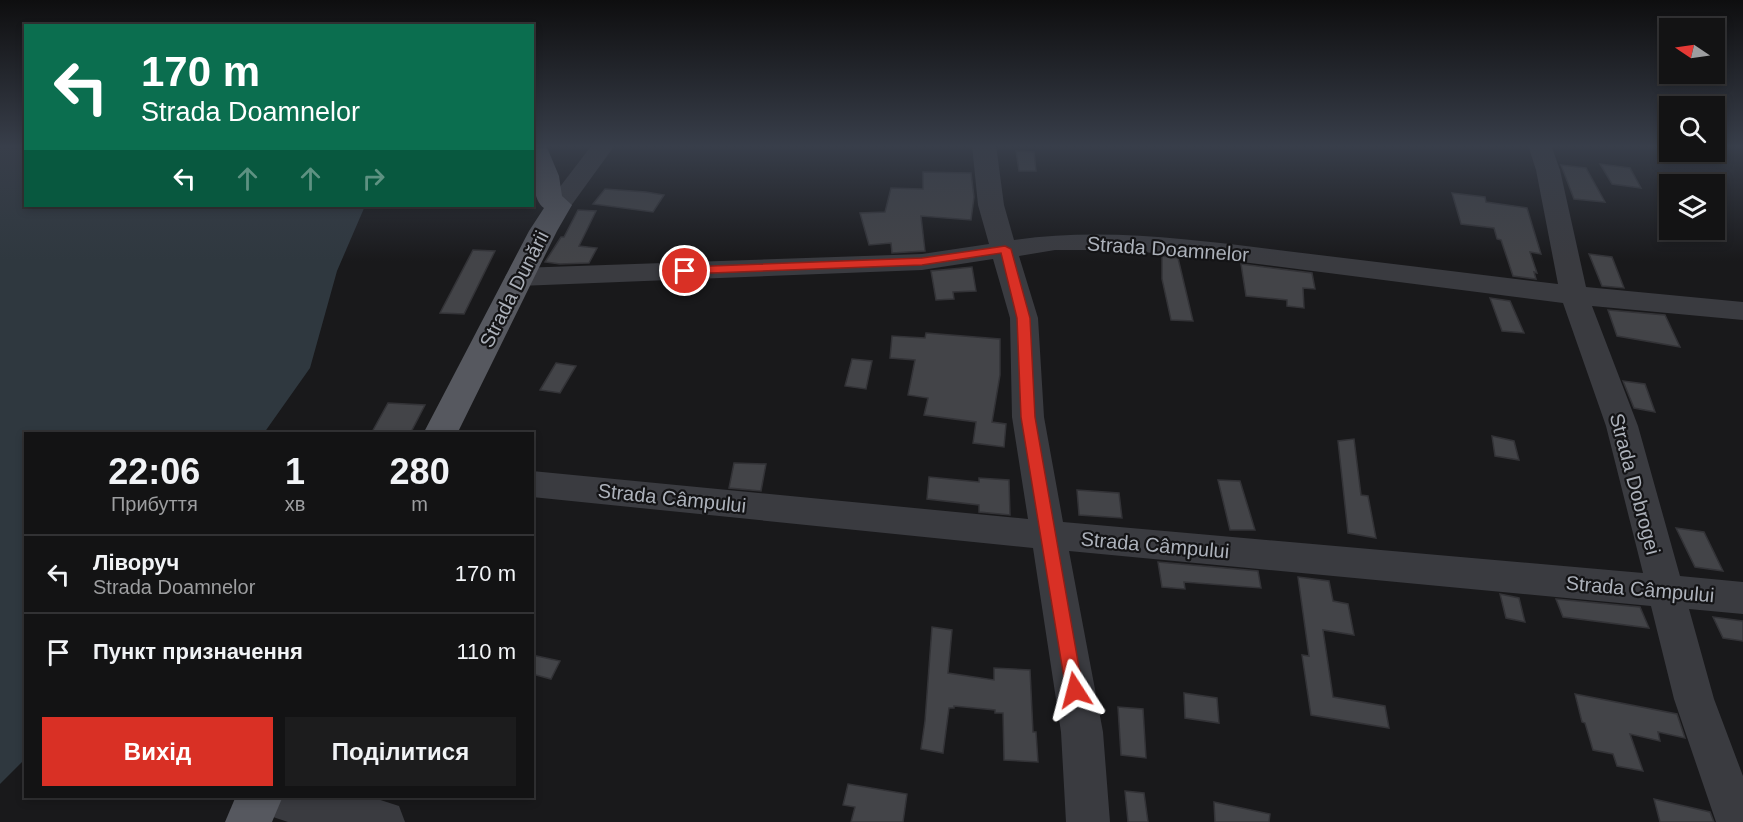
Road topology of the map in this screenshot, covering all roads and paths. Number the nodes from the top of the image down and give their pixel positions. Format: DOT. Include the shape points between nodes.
graph roads {
  1 [pos="547,183"];
  2 [pos="576,183"];
  3 [pos="988,183"];
  4 [pos="1551,183"];
  5 [pos="559,205"];
  6 [pos="1005,249"];
  7 [pos="519,277"];
  8 [pos="1574,295"];
  9 [pos="1743,311"];
  10 [pos="441,432"];
  11 [pos="534,484"];
  12 [pos="1048,535"];
  13 [pos="1664,590"];
  14 [pos="1743,598"];
  15 [pos="259,798"];
  16 [pos="279,798"];
  17 [pos="248,822"];
  18 [pos="382,822"];
  19 [pos="1088,822"];
  20 [pos="1738,822"];
  1 -- 5 [label="main road" via="550,200"];
  2 -- 5 [label="street"];
  3 -- 6 [label="street"];
  4 -- 8 [label="street, Strada Dobrogei"];
  5 -- 7 [label="main road, Strada Dunării"];
  6 -- 7 [label="street, Strada Doamnelor" via="922,262"];
  6 -- 8 [label="street, Strada Doamnelor" via="1055,242 1123,242"];
  6 -- 12 [label="street" via="1023,318 1028,417"];
  7 -- 10 [label="main road, Strada Dunării"];
  8 -- 9 [label="street, Strada Doamnelor"];
  8 -- 13 [label="street, Strada Dobrogei" via="1622,426"];
  11 -- 12 [label="street, Strada Câmpului"];
  12 -- 13 [label="street, Strada Câmpului"];
  12 -- 19 [label="street" via="1082,732"];
  13 -- 14 [label="street, Strada Câmpului"];
  13 -- 20 [label="street, Strada Dobrogei" via="1694,699"];
  15 -- 17 [label="main road"];
  16 -- 18 [label="street"];
}
